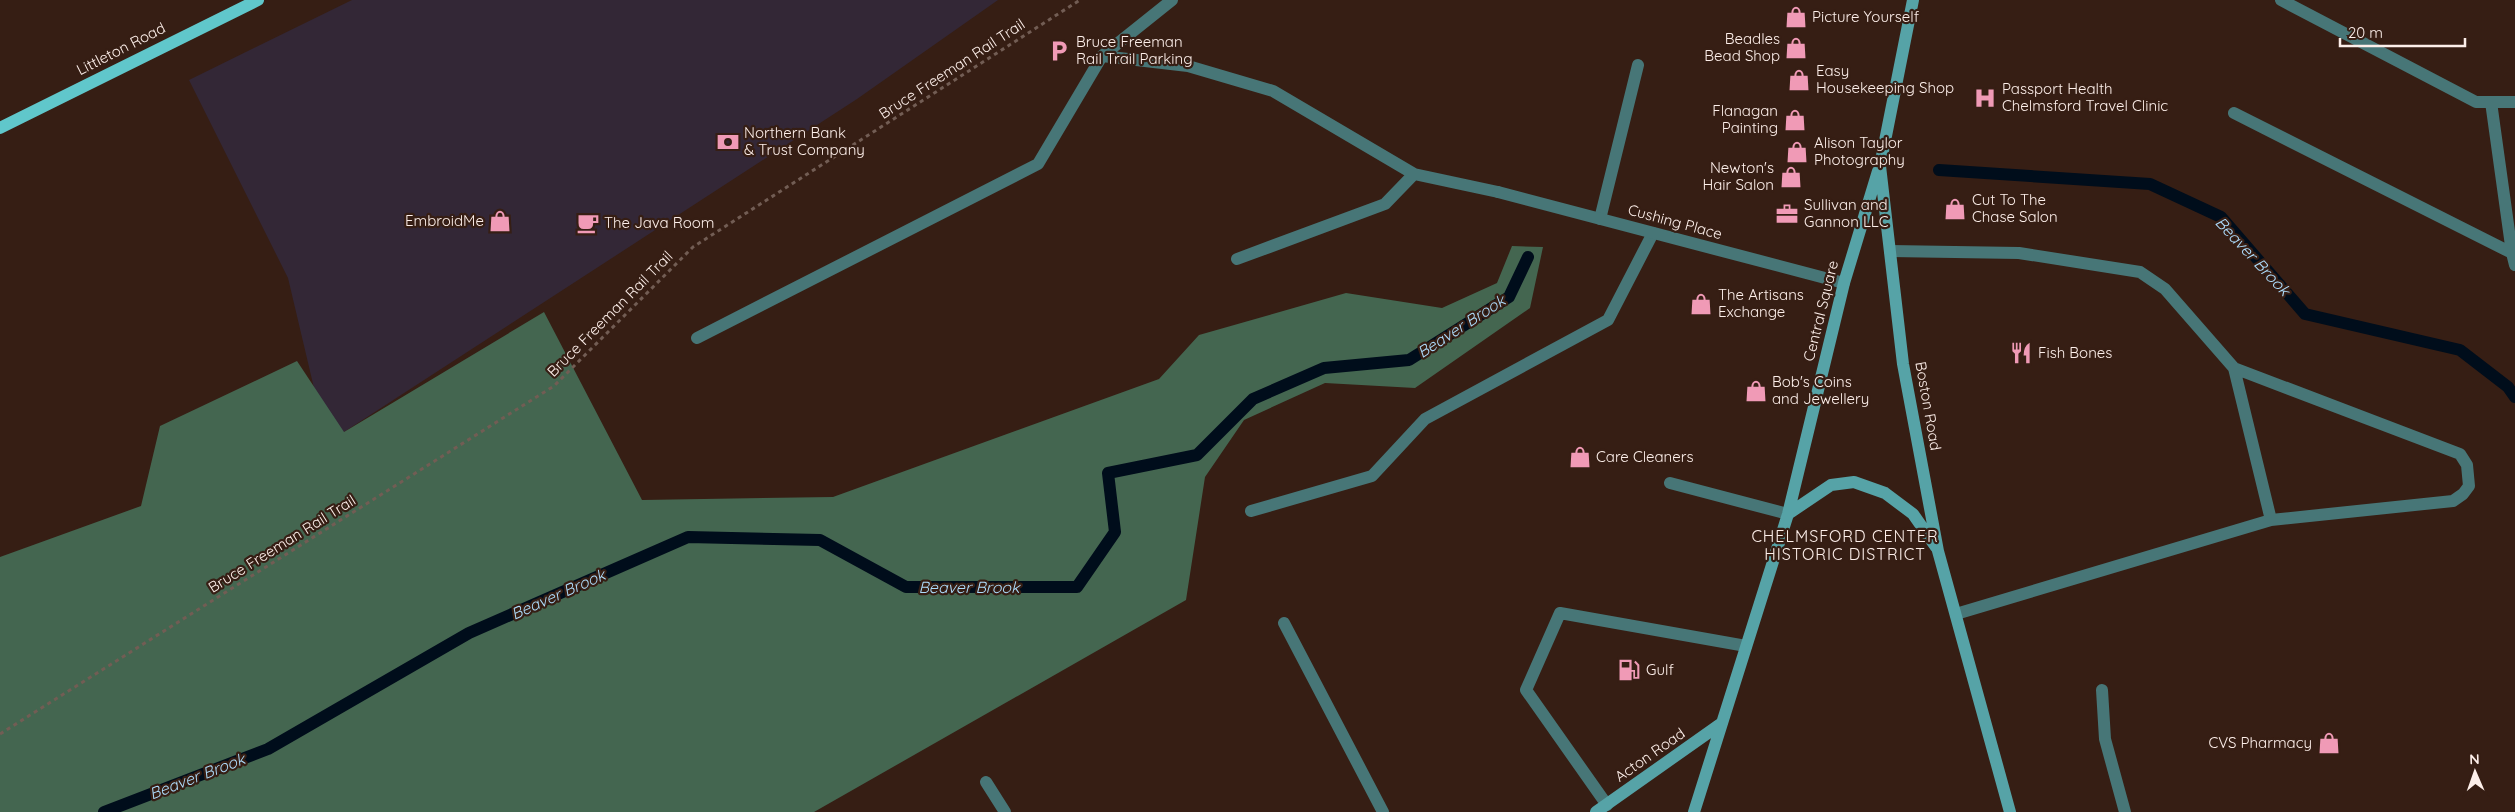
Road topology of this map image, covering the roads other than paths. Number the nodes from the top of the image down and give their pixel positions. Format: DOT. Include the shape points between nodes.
graph roads {
  1 [pos="258,0"];
  2 [pos="1172,0"];
  3 [pos="1913,0"];
  4 [pos="2281,0"];
  5 [pos="1102,56"];
  6 [pos="1638,65"];
  7 [pos="2491,102"];
  8 [pos="2515,102"];
  9 [pos="2234,113"];
  10 [pos="0,128"];
  11 [pos="1880,166"];
  12 [pos="1414,174"];
  13 [pos="1600,219"];
  14 [pos="1653,232"];
  15 [pos="1890,251"];
  16 [pos="1237,259"];
  17 [pos="2513,259"];
  18 [pos="1844,283"];
  19 [pos="697,338"];
  20 [pos="2234,368"];
  21 [pos="1670,483"];
  22 [pos="1251,511"];
  23 [pos="1788,514"];
  24 [pos="2271,520"];
  25 [pos="1938,551"];
  26 [pos="1956,614"];
  27 [pos="1284,623"];
  28 [pos="1746,646"];
  29 [pos="2102,690"];
  30 [pos="1722,723"];
  31 [pos="986,782"];
  32 [pos="1601,808"];
  33 [pos="1005,812"];
  34 [pos="1383,812"];
  35 [pos="1694,812"];
  36 [pos="2010,812"];
  37 [pos="2125,812"];
  1 -- 10 [label="main road, Littleton Road"];
  2 -- 5 [label="street"];
  3 -- 11 [label="main road, Boston Road"];
  4 -- 7 [label="street" via="2476,102"];
  5 -- 12 [label="street, Cushing Place" via="1188,66 1273,91"];
  5 -- 19 [label="street" via="1038,164"];
  6 -- 13 [label="street"];
  7 -- 8 [label="street"];
  7 -- 17 [label="street"];
  9 -- 17 [label="street"];
  11 -- 15 [label="main road, Boston Road"];
  11 -- 18 [label="main road, Central Square"];
  12 -- 13 [label="street, Cushing Place"];
  12 -- 16 [label="street" via="1385,204"];
  13 -- 14 [label="street, Cushing Place"];
  14 -- 18 [label="street, Cushing Place"];
  14 -- 22 [label="street" via="1608,320 1425,419 1372,476"];
  15 -- 20 [label="street" via="2019,253 2140,272 2165,288"];
  15 -- 25 [label="main road, Boston Road" via="1903,364"];
  18 -- 23 [label="main road, Central Square"];
  20 -- 24 [label="street"];
  20 -- 24 [label="street" via="2460,454 2467,465 2470,486 2452,501"];
  21 -- 23 [label="street"];
  23 -- 25 [label="main road" via="1831,485 1854,482 1885,493 1913,514"];
  23 -- 28 [label="main road, Central Square"];
  24 -- 26 [label="street"];
  25 -- 26 [label="main road, Boston Road"];
  26 -- 36 [label="main road, Boston Road"];
  27 -- 34 [label="street"];
  28 -- 30 [label="main road, Central Square"];
  28 -- 32 [label="street" via="1560,613 1526,690"];
  29 -- 37 [label="street" via="2105,739"];
  30 -- 32 [label="main road, Acton Road"];
  30 -- 35 [label="main road, Central Square"];
  31 -- 33 [label="street"];
}
